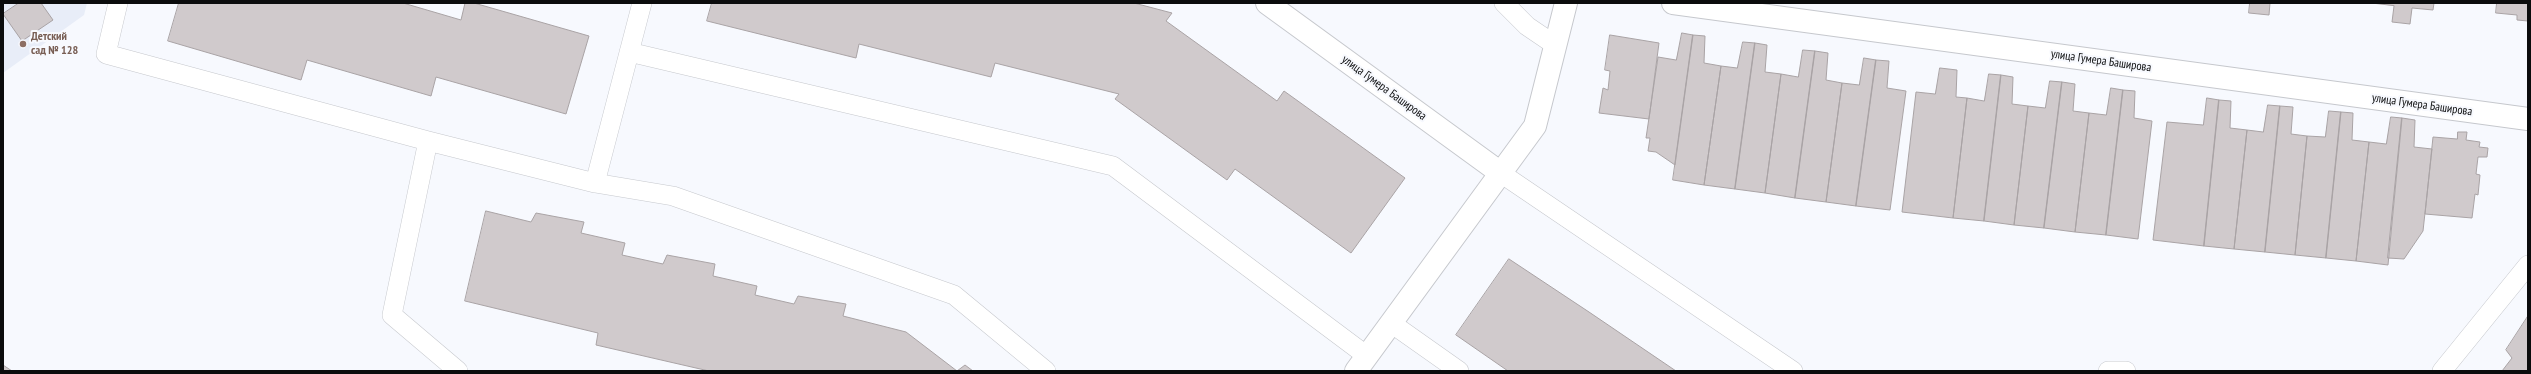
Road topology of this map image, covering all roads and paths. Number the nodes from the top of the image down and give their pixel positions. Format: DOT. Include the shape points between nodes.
graph roads {
  1 [pos="118,3"];
  2 [pos="642,3"];
  3 [pos="1267,3"];
  4 [pos="1504,3"];
  5 [pos="1566,3"];
  6 [pos="1673,3"];
  7 [pos="1555,45"];
  8 [pos="630,52"];
  9 [pos="2528,119"];
  10 [pos="428,141"];
  11 [pos="1502,174"];
  12 [pos="595,183"];
  13 [pos="2528,265"];
  14 [pos="1391,323"];
  15 [pos="1361,364"];
  16 [pos="458,371"];
  17 [pos="1046,371"];
  18 [pos="1460,371"];
  19 [pos="1793,371"];
  20 [pos="2108,371"];
  21 [pos="2126,371"];
  22 [pos="2442,371"];
  1 -- 10 [label="lane" via="106,54"];
  2 -- 8 [label="lane"];
  3 -- 11 [label="street, улица Гумера Баширова"];
  4 -- 7 [label="lane" via="1527,26"];
  5 -- 7 [label="street"];
  6 -- 9 [label="street, улица Гумера Баширова"];
  7 -- 11 [label="street" via="1535,126"];
  8 -- 12 [label="lane"];
  8 -- 15 [label="lane" via="1113,166"];
  10 -- 12 [label="lane"];
  10 -- 16 [label="lane" via="392,315"];
  11 -- 14 [label="street"];
  11 -- 19 [label="lane"];
  12 -- 17 [label="lane" via="672,196 954,295"];
  13 -- 22 [label="lane"];
  14 -- 15 [label="street"];
  14 -- 18 [label="lane"];
  20 -- 21 [label="lane"];
}
